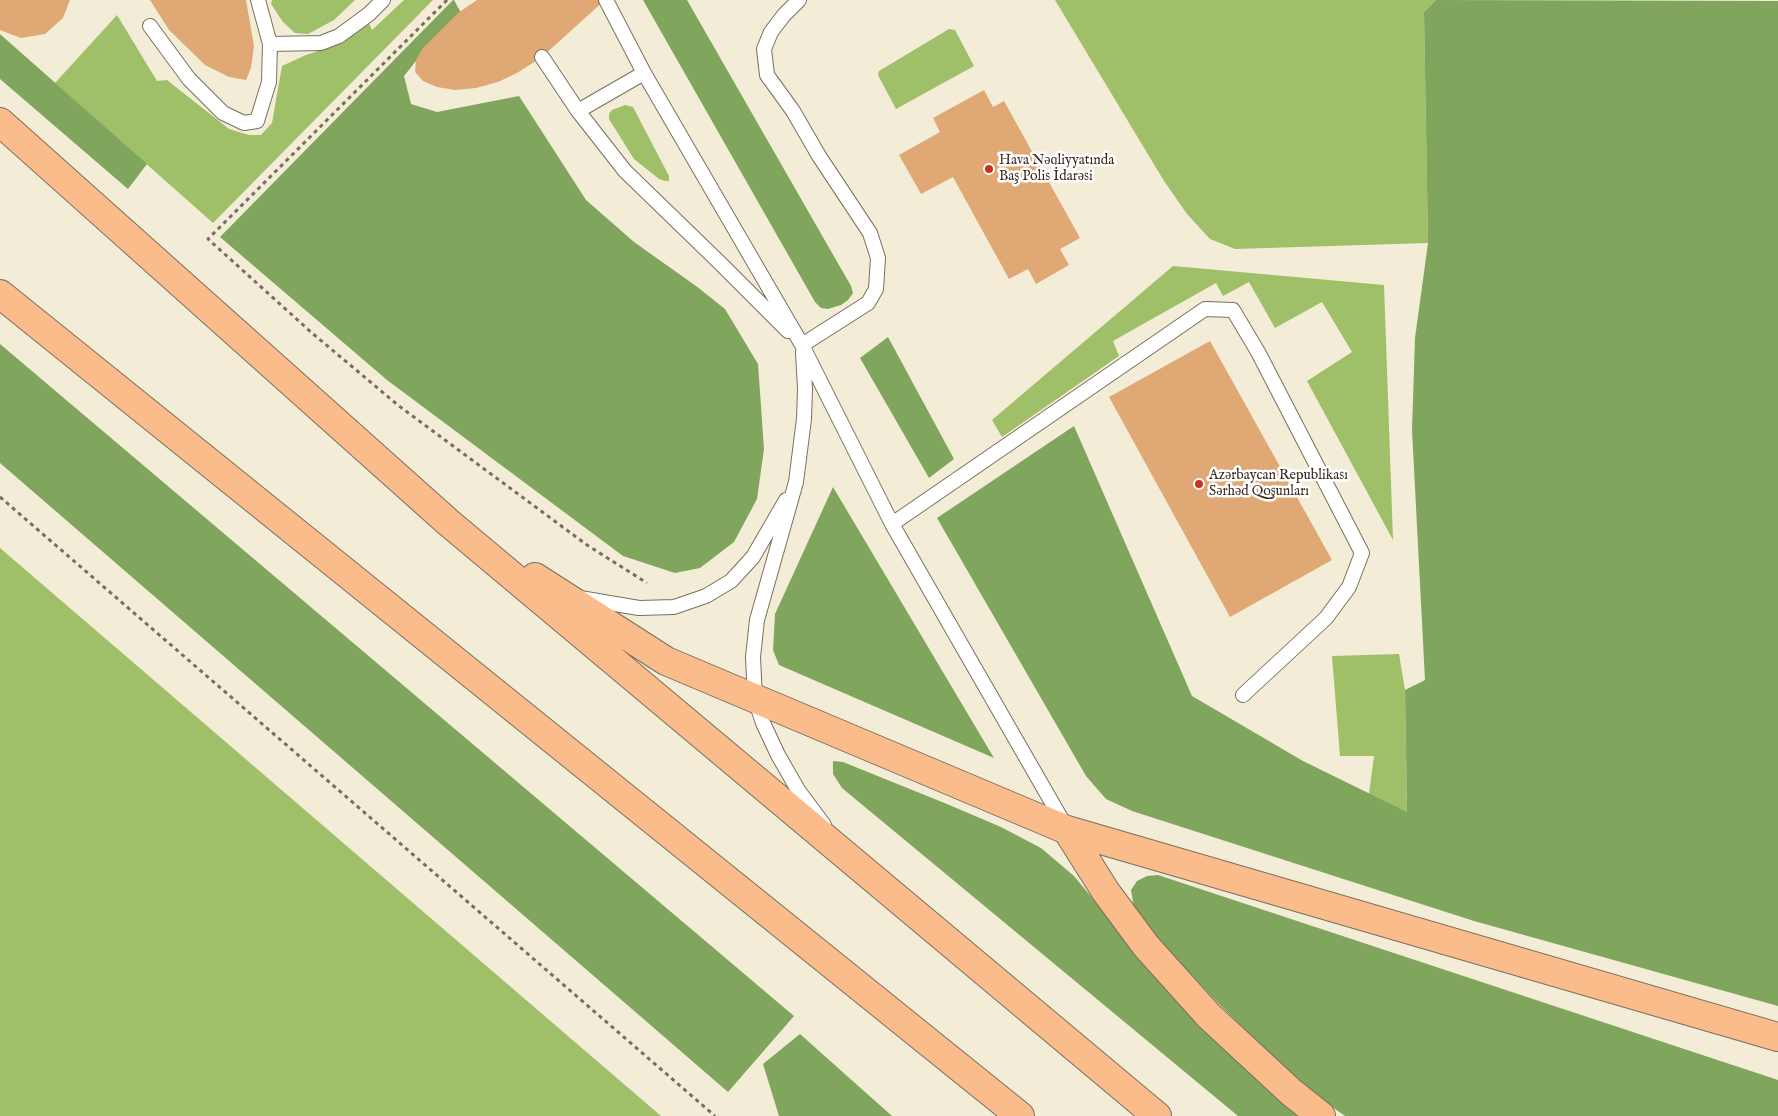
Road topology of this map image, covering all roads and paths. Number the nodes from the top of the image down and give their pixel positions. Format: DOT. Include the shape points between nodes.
graph roads {
  1 [pos="258,0"];
  2 [pos="383,0"];
  3 [pos="447,0"];
  4 [pos="606,0"];
  5 [pos="799,0"];
  6 [pos="150,26"];
  7 [pos="270,44"];
  8 [pos="542,56"];
  9 [pos="644,74"];
  10 [pos="578,111"];
  11 [pos="0,122"];
  12 [pos="0,294"];
  13 [pos="802,345"];
  14 [pos="796,482"];
  15 [pos="0,497"];
  16 [pos="449,523"];
  17 [pos="892,524"];
  18 [pos="649,584"];
  19 [pos="564,595"];
  20 [pos="1243,695"];
  21 [pos="755,700"];
  22 [pos="1068,830"];
  23 [pos="850,860"];
  24 [pos="1778,1037"];
  25 [pos="714,1116"];
  26 [pos="1020,1116"];
  27 [pos="1157,1116"];
  28 [pos="1321,1116"];
  1 -- 7 [label="lane"];
  2 -- 7 [label="lane" via="339,36 320,43"];
  3 -- 18 [label="path" via="208,239 399,406 586,545"];
  4 -- 9 [label="lane"];
  5 -- 13 [label="lane" via="771,32 764,49 767,76 793,111 870,233 878,258 876,289 868,302"];
  6 -- 7 [label="lane" via="189,79 223,113 244,122 257,121 269,82"];
  8 -- 10 [label="lane"];
  9 -- 10 [label="lane"];
  9 -- 13 [label="lane"];
  10 -- 13 [label="lane" via="624,171"];
  11 -- 16 [label="highway"];
  12 -- 26 [label="highway"];
  13 -- 14 [label="lane" via="806,388"];
  13 -- 17 [label="lane"];
  14 -- 19 [label="lane" via="753,557 731,580 706,596 674,607 639,608"];
  14 -- 21 [label="lane" via="756,620 753,657"];
  15 -- 25 [label="path"];
  16 -- 19 [label="highway"];
  16 -- 23 [label="highway"];
  17 -- 20 [label="lane" via="1205,309 1233,310 1362,553 1349,587 1326,618"];
  17 -- 22 [label="lane"];
  19 -- 21 [label="highway" via="666,661"];
  21 -- 22 [label="highway"];
  21 -- 23 [label="lane" via="778,756 798,790"];
  22 -- 24 [label="highway"];
  22 -- 28 [label="highway" via="1106,892 1152,953 1209,1016"];
  23 -- 27 [label="highway"];
}
